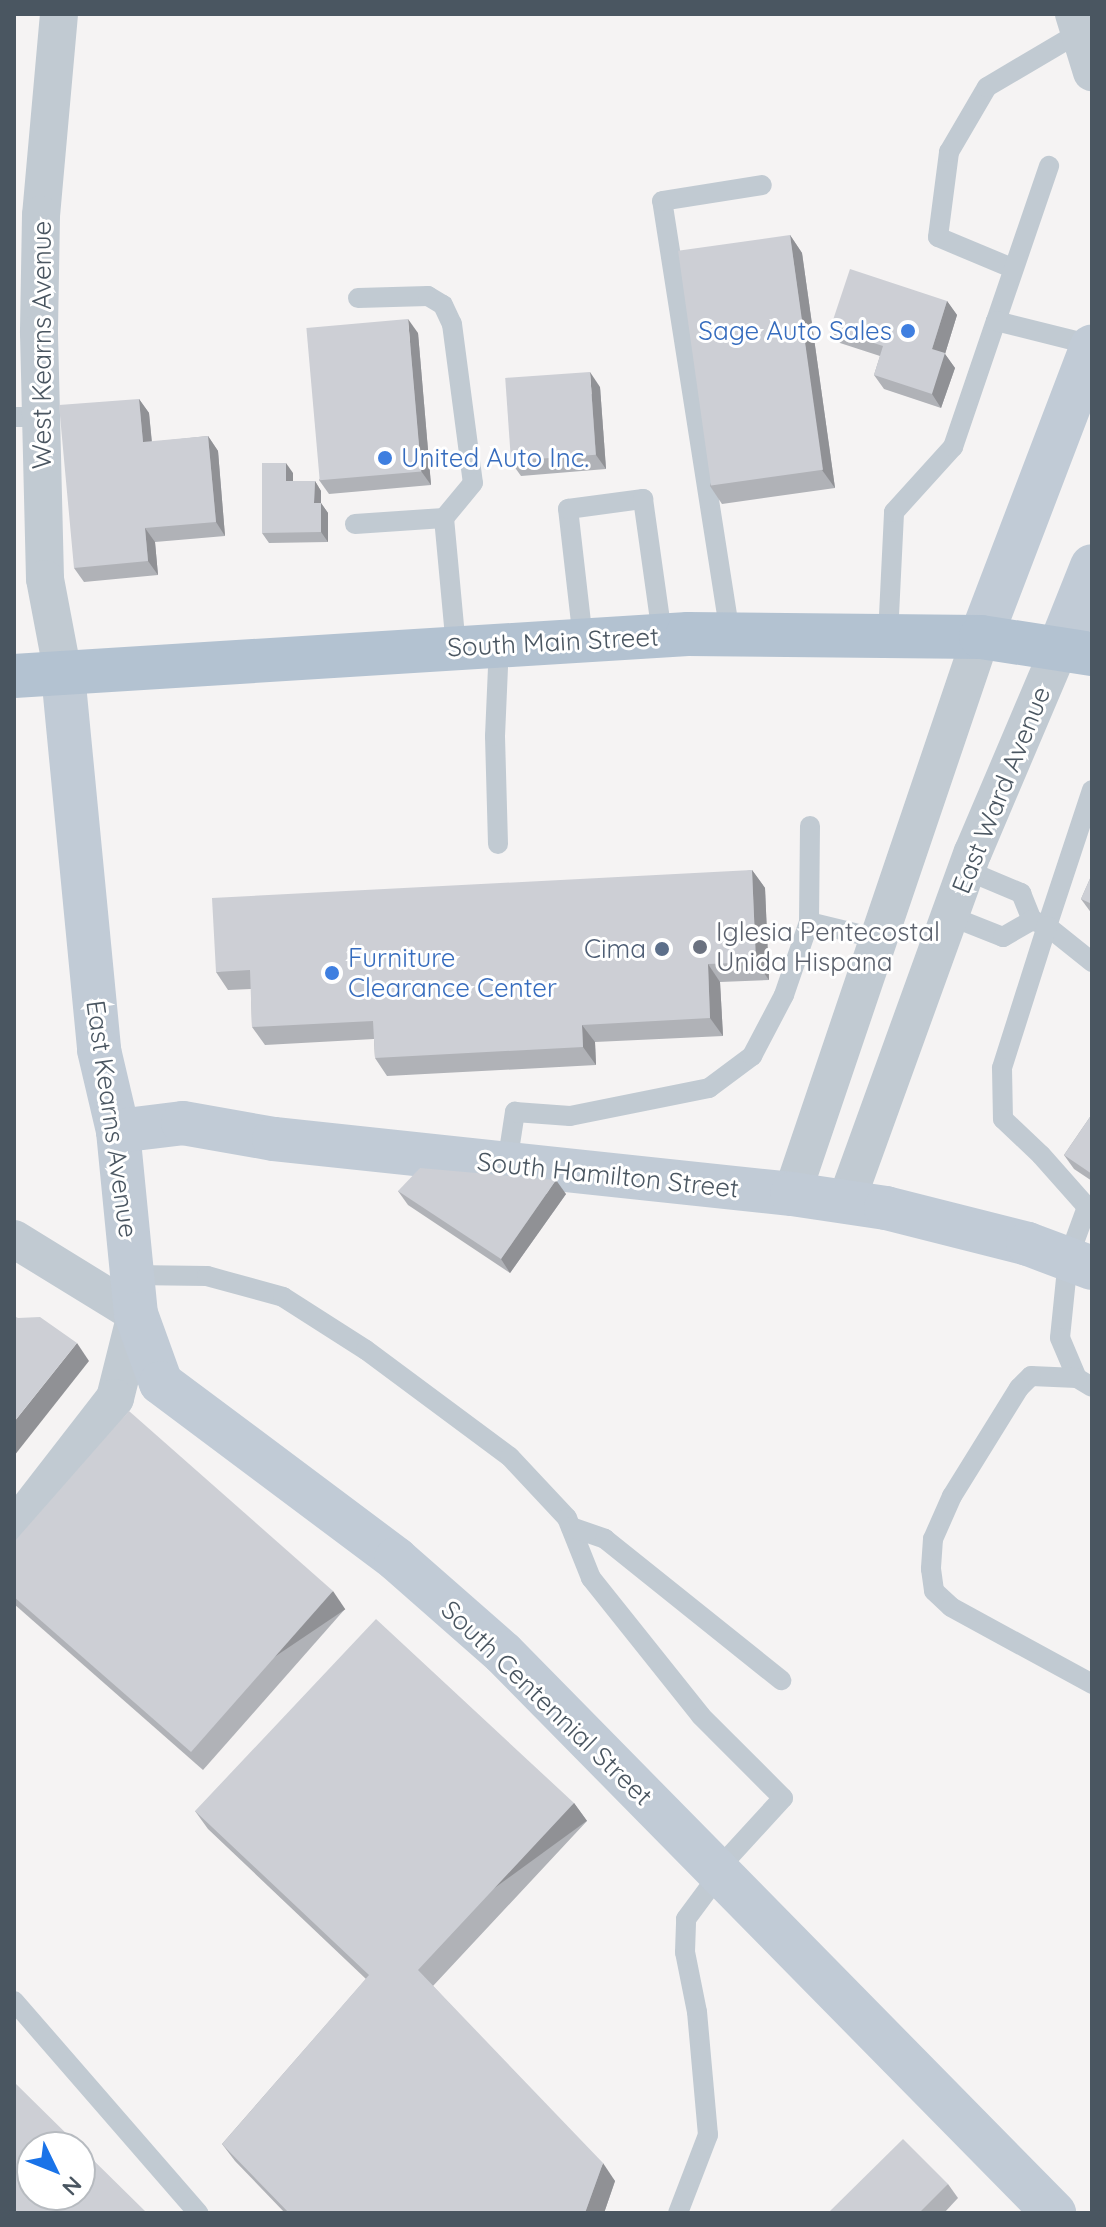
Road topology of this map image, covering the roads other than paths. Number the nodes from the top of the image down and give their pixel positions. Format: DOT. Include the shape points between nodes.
graph roads {
  1 [pos="59,14"];
  2 [pos="1082,29"];
  3 [pos="1092,72"];
  4 [pos="1049,166"];
  5 [pos="762,185"];
  6 [pos="28,214"];
  7 [pos="1012,268"];
  8 [pos="358,298"];
  9 [pos="996,321"];
  10 [pos="1092,346"];
  11 [pos="28,417"];
  12 [pos="444,518"];
  13 [pos="355,524"];
  14 [pos="1092,566"];
  15 [pos="730,634"];
  16 [pos="662,635"];
  17 [pos="888,636"];
  18 [pos="981,637"];
  19 [pos="583,640"];
  20 [pos="499,645"];
  21 [pos="456,648"];
  22 [pos="1076,652"];
  23 [pos="63,674"];
  24 [pos="14,676"];
  25 [pos="1092,790"];
  26 [pos="810,826"];
  27 [pos="498,844"];
  28 [pos="966,870"];
  29 [pos="950,916"];
  30 [pos="809,922"];
  31 [pos="1040,923"];
  32 [pos="879,939"];
  33 [pos="1092,962"];
  34 [pos="118,1131"];
  35 [pos="507,1164"];
  36 [pos="792,1194"];
  37 [pos="846,1202"];
  38 [pos="14,1239"];
  39 [pos="1080,1264"];
  40 [pos="134,1294"];
  41 [pos="1085,1383"];
  42 [pos="571,1527"];
  43 [pos="14,1528"];
  44 [pos="781,1680"];
  45 [pos="1092,1684"];
  46 [pos="718,1871"];
  47 [pos="14,2001"];
  48 [pos="198,2213"];
  49 [pos="678,2213"];
  50 [pos="1054,2213"];
  1 -- 6 [label="street, West Kearns Avenue"];
  2 -- 3 [label="street"];
  2 -- 7 [label="lane" via="987,87 949,152 938,237"];
  4 -- 7 [label="lane"];
  5 -- 15 [label="lane" via="662,201"];
  6 -- 11 [label="street, West Kearns Avenue"];
  7 -- 9 [label="lane"];
  8 -- 12 [label="lane" via="428,296 443,305 452,324 473,483"];
  9 -- 10 [label="lane"];
  9 -- 17 [label="lane" via="953,447 894,512"];
  10 -- 18 [label="street"];
  11 -- 23 [label="street, West Kearns Avenue" via="45,579"];
  12 -- 13 [label="lane"];
  12 -- 21 [label="lane"];
  14 -- 22 [label="street"];
  15 -- 16 [label="main road, South Main Street"];
  15 -- 17 [label="main road, South Main Street"];
  16 -- 19 [label="main road, South Main Street"];
  16 -- 19 [label="lane" via="643,499 568,509"];
  17 -- 18 [label="main road, South Main Street"];
  18 -- 22 [label="main road, South Main Street"];
  18 -- 32 [label="street"];
  19 -- 20 [label="main road, South Main Street"];
  20 -- 21 [label="main road, South Main Street"];
  20 -- 27 [label="lane"];
  21 -- 23 [label="main road, South Main Street"];
  22 -- 28 [label="street, East Ward Avenue"];
  23 -- 24 [label="main road, South Main Street"];
  23 -- 34 [label="street, East Kearns Avenue" via="99,1050"];
  25 -- 31 [label="lane"];
  26 -- 30 [label="lane"];
  28 -- 29 [label="street, East Ward Avenue"];
  28 -- 31 [label="lane" via="1021,893"];
  29 -- 31 [label="lane" via="1003,937"];
  29 -- 37 [label="street, East Ward Avenue"];
  30 -- 32 [label="lane"];
  30 -- 35 [label="lane" via="784,995 752,1056 709,1088 570,1116 515,1112"];
  31 -- 33 [label="lane"];
  31 -- 39 [label="lane" via="1002,1068 1003,1119 1087,1207"];
  32 -- 36 [label="street"];
  34 -- 35 [label="street, South Hamilton Street" via="183,1123 274,1139"];
  34 -- 40 [label="street, East Kearns Avenue"];
  35 -- 36 [label="street, South Hamilton Street"];
  36 -- 37 [label="street, South Hamilton Street"];
  37 -- 39 [label="street, South Hamilton Street" via="1028,1244"];
  38 -- 40 [label="street"];
  39 -- 41 [label="lane" via="1060,1338"];
  40 -- 42 [label="lane" via="207,1276 283,1297 366,1350 510,1457"];
  40 -- 43 [label="street, East Kearns Avenue" via="115,1398"];
  40 -- 46 [label="street, South Centennial Street" via="161,1383 305,1488 503,1653"];
  41 -- 45 [label="lane" via="1031,1376 1019,1388 952,1496 933,1539 931,1569 934,1591 951,1607"];
  42 -- 44 [label="lane" via="605,1539"];
  42 -- 46 [label="lane" via="591,1578 701,1716 783,1798"];
  46 -- 49 [label="lane" via="686,1919 685,1952 697,2012 708,2135"];
  46 -- 50 [label="street, South Centennial Street"];
  47 -- 48 [label="lane"];
}
